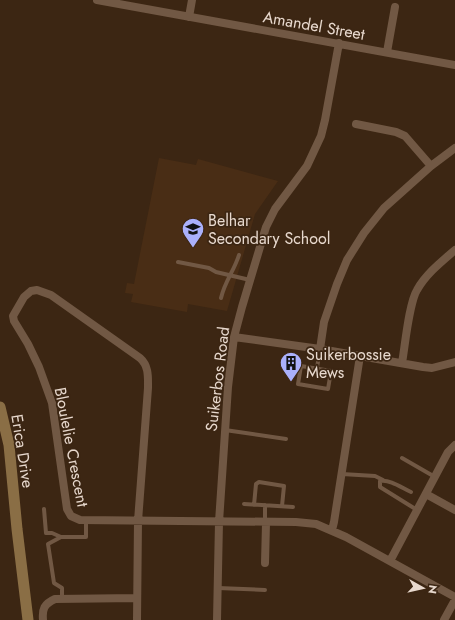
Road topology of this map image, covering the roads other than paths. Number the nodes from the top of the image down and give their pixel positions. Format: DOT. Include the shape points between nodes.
graph roads {
  1 [pos="97,0"];
  2 [pos="192,0"];
  3 [pos="395,7"];
  4 [pos="189,17"];
  5 [pos="339,44"];
  6 [pos="387,52"];
  7 [pos="455,64"];
  8 [pos="356,124"];
  9 [pos="455,148"];
  10 [pos="431,166"];
  11 [pos="454,254"];
  12 [pos="239,255"];
  13 [pos="178,262"];
  14 [pos="230,275"];
  15 [pos="250,280"];
  16 [pos="221,298"];
  17 [pos="234,337"];
  18 [pos="320,350"];
  19 [pos="360,356"];
  20 [pos="455,362"];
  21 [pos="402,363"];
  22 [pos="317,368"];
  23 [pos="0,407"];
  24 [pos="225,430"];
  25 [pos="286,439"];
  26 [pos="455,445"];
  27 [pos="402,458"];
  28 [pos="342,474"];
  29 [pos="435,477"];
  30 [pos="384,480"];
  31 [pos="411,492"];
  32 [pos="426,494"];
  33 [pos="244,504"];
  34 [pos="254,505"];
  35 [pos="265,505"];
  36 [pos="282,506"];
  37 [pos="294,507"];
  38 [pos="44,509"];
  39 [pos="418,510"];
  40 [pos="455,510"];
  41 [pos="86,520"];
  42 [pos="138,521"];
  43 [pos="219,522"];
  44 [pos="266,522"];
  45 [pos="332,530"];
  46 [pos="61,537"];
  47 [pos="390,561"];
  48 [pos="265,563"];
  49 [pos="218,588"];
  50 [pos="265,590"];
  51 [pos="455,597"];
  52 [pos="137,598"];
  53 [pos="62,599"];
  54 [pos="455,600"];
  55 [pos="28,620"];
  56 [pos="43,620"];
  57 [pos="137,620"];
  58 [pos="217,620"];
  59 [pos="444,620"];
  1 -- 4 [label="street, Amandel Street"];
  2 -- 4 [label="street"];
  3 -- 6 [label="street"];
  4 -- 5 [label="street, Amandel Street"];
  5 -- 6 [label="street, Amandel Street"];
  5 -- 15 [label="street, Suikerbos Road" via="321,136 307,166 269,219"];
  6 -- 7 [label="street, Amandel Street"];
  8 -- 10 [label="street" via="405,136"];
  9 -- 10 [label="street"];
  10 -- 18 [label="street" via="384,208 347,260 324,322"];
  11 -- 21 [label="street" via="436,266 416,291"];
  12 -- 14 [label="lane"];
  13 -- 14 [label="lane"];
  14 -- 15 [label="lane"];
  14 -- 16 [label="lane"];
  15 -- 17 [label="street, Suikerbos Road"];
  17 -- 18 [label="street"];
  17 -- 24 [label="street, Suikerbos Road"];
  18 -- 19 [label="street"];
  18 -- 22 [label="lane"];
  19 -- 21 [label="street"];
  19 -- 28 [label="street"];
  20 -- 21 [label="street" via="432,368"];
  22 -- 22 [label="lane" via="331,371 328,389 298,384 301,366"];
  23 -- 55 [label="main road, Erica Drive" via="9,445"];
  24 -- 25 [label="lane"];
  24 -- 43 [label="street, Suikerbos Road"];
  26 -- 29 [label="street" via="448,452"];
  27 -- 29 [label="lane"];
  28 -- 30 [label="lane" via="375,476"];
  28 -- 45 [label="street"];
  29 -- 32 [label="street"];
  30 -- 31 [label="lane"];
  30 -- 39 [label="lane" via="380,480 380,487"];
  32 -- 39 [label="street"];
  32 -- 40 [label="street"];
  33 -- 34 [label="lane"];
  34 -- 35 [label="lane"];
  34 -- 36 [label="lane" via="258,482 284,486"];
  35 -- 36 [label="lane"];
  35 -- 44 [label="lane"];
  36 -- 37 [label="lane"];
  38 -- 46 [label="lane" via="46,533"];
  39 -- 47 [label="street"];
  41 -- 42 [label="street, Bloulelie Crescent"];
  41 -- 42 [label="street, Bloulelie Crescent" via="71,516 67,509 52,403 39,367 14,321 13,316 24,297 31,291 37,290 51,295 140,358 147,366 148,388"];
  41 -- 46 [label="lane" via="86,537"];
  42 -- 43 [label="street, Bloulelie Crescent"];
  42 -- 52 [label="street"];
  43 -- 44 [label="street, Bloulelie Crescent"];
  43 -- 49 [label="street, Suikerbos Road"];
  44 -- 45 [label="street, Bloulelie Crescent" via="316,524"];
  44 -- 48 [label="street"];
  45 -- 47 [label="street, Bloulelie Crescent"];
  46 -- 53 [label="lane" via="48,544 54,583 62,588"];
  47 -- 51 [label="street, Bloulelie Crescent"];
  49 -- 50 [label="lane"];
  49 -- 58 [label="street, Suikerbos Road"];
  52 -- 53 [label="street"];
  52 -- 57 [label="street"];
  53 -- 56 [label="street" via="54,599 44,606"];
  54 -- 59 [label="street"];
}
